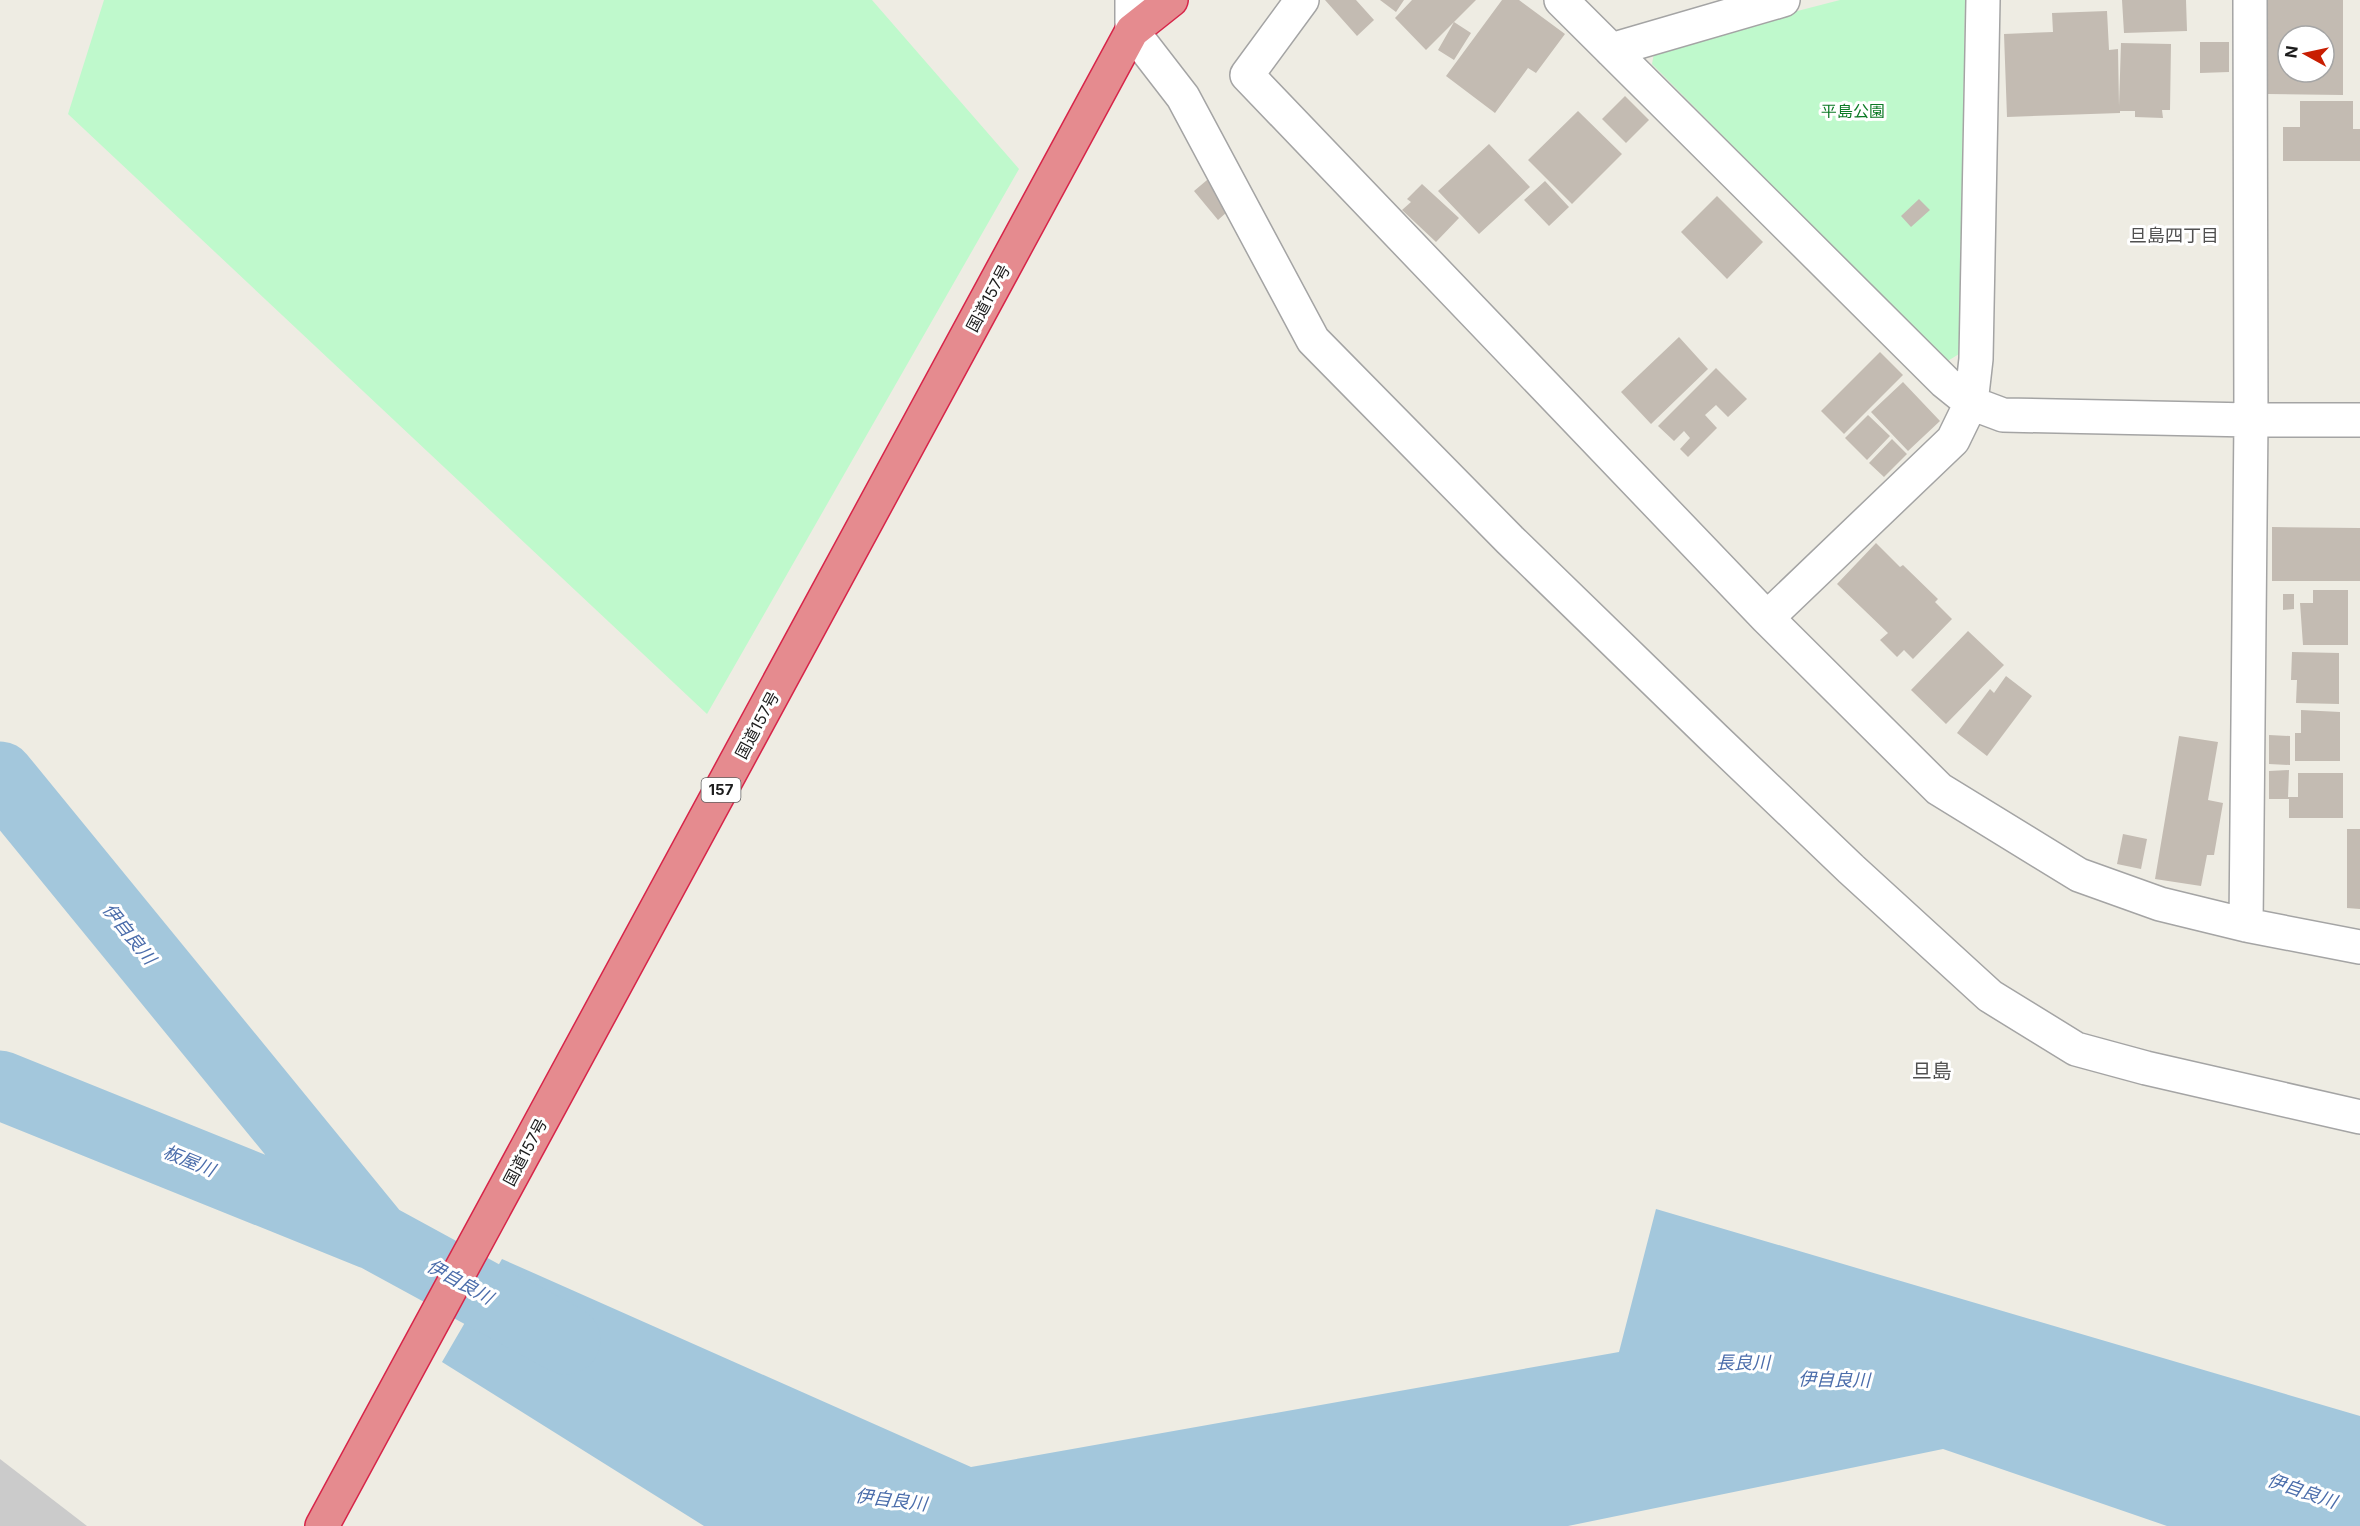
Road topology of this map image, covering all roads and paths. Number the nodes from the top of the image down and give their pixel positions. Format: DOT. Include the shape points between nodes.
graph roads {
  1 [pos="1171,0"];
  2 [pos="1302,0"];
  3 [pos="1562,0"];
  4 [pos="1783,0"];
  5 [pos="1983,0"];
  6 [pos="2250,0"];
  7 [pos="1128,29"];
  8 [pos="1611,50"];
  9 [pos="1971,403"];
  10 [pos="2251,420"];
  11 [pos="2360,420"];
  12 [pos="1767,618"];
  13 [pos="2246,925"];
  14 [pos="2360,947"];
  15 [pos="2360,1117"];
  16 [pos="322,1526"];
  1 -- 7 [label="highway, 国道157号 / 157"];
  2 -- 12 [label="street" via="1246,75"];
  3 -- 8 [label="street"];
  4 -- 8 [label="street"];
  5 -- 9 [label="street" via="1976,359"];
  6 -- 10 [label="street"];
  7 -- 15 [label="street" via="1183,97 1313,340 1510,540 1851,869 1990,996 2076,1048"];
  7 -- 16 [label="highway, 国道157号 / 157"];
  8 -- 9 [label="street" via="1945,382"];
  9 -- 10 [label="street" via="2003,415"];
  9 -- 12 [label="street" via="1953,440"];
  10 -- 11 [label="street"];
  10 -- 13 [label="street"];
  12 -- 13 [label="street" via="1939,789 2079,875 2160,904"];
  13 -- 14 [label="street"];
}
